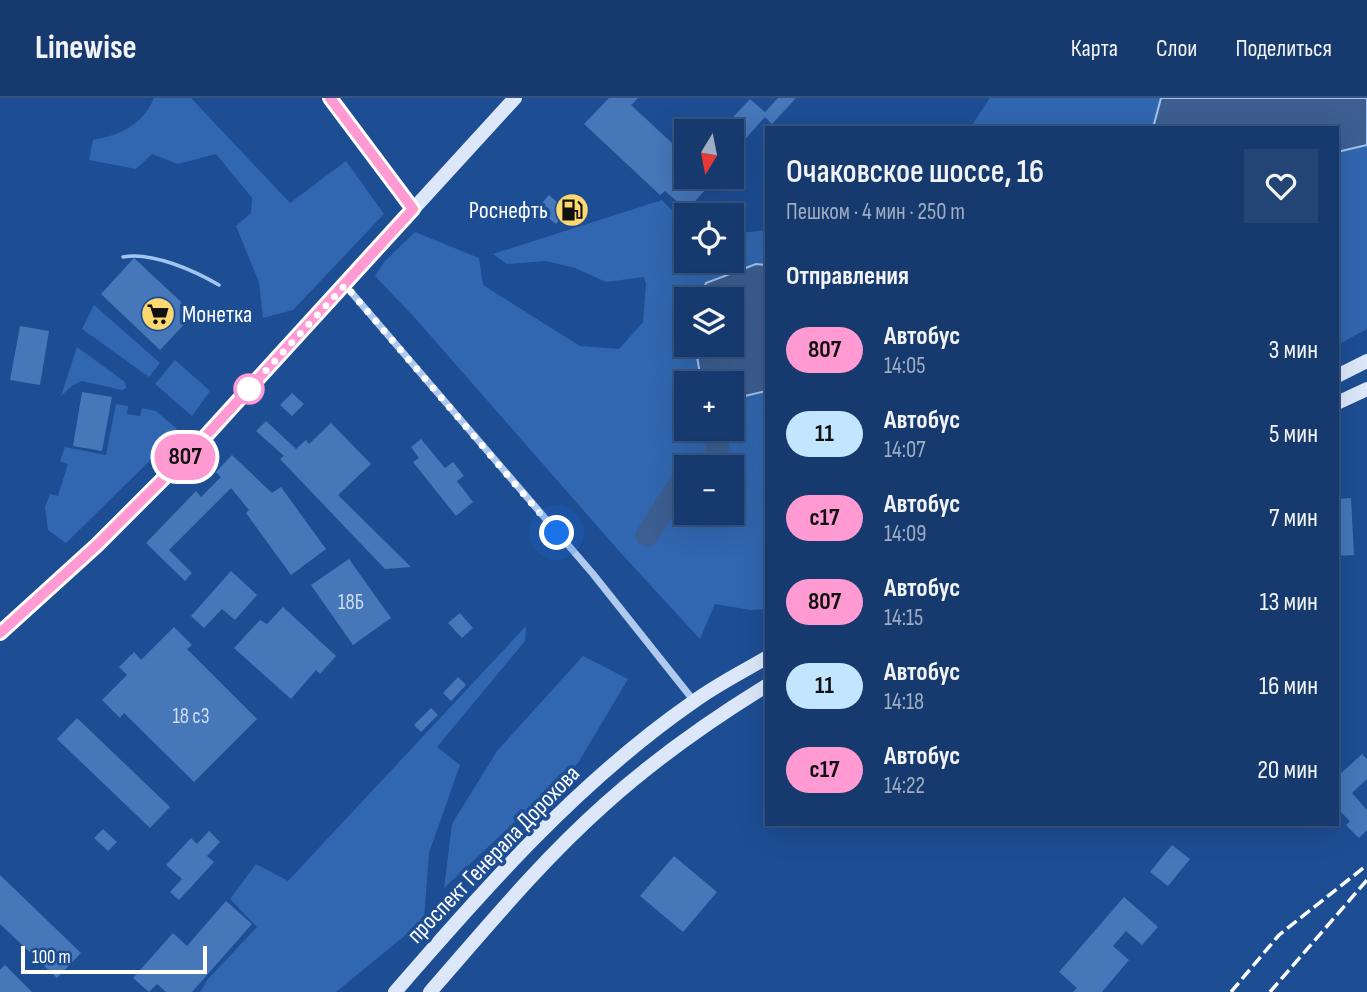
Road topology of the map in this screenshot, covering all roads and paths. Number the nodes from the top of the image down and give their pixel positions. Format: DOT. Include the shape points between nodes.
graph roads {
  1 [pos="330,98"];
  2 [pos="515,98"];
  3 [pos="413,209"];
  4 [pos="345,285"];
  5 [pos="1367,361"];
  6 [pos="1339,375"];
  7 [pos="1367,389"];
  8 [pos="1339,402"];
  9 [pos="0,633"];
  10 [pos="765,659"];
  11 [pos="765,687"];
  12 [pos="694,701"];
  13 [pos="395,992"];
  14 [pos="430,992"];
  1 -- 3 [label="street"];
  2 -- 3 [label="main road"];
  3 -- 4 [label="main road"];
  4 -- 9 [label="main road" via="203,439"];
  4 -- 12 [label="street" via="593,575"];
  5 -- 6 [label="main road"];
  7 -- 8 [label="main road"];
  10 -- 12 [label="main road, проспект Генерала Дорохова"];
  11 -- 14 [label="main road, проспект Генерала Дорохова" via="710,721 604,805 555,852"];
  12 -- 13 [label="main road, проспект Генерала Дорохова" via="589,783 532,838"];
}
